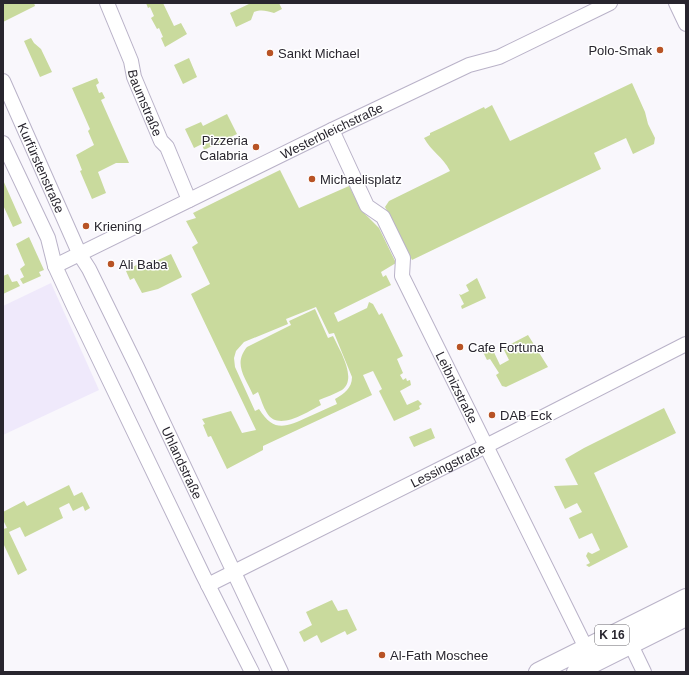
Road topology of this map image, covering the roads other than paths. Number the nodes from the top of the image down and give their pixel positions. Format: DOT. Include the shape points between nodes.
graph roads {
  1 [pos="107,3"];
  2 [pos="610,3"];
  3 [pos="678,4"];
  4 [pos="686,24"];
  5 [pos="3,81"];
  6 [pos="332,130"];
  7 [pos="3,144"];
  8 [pos="189,200"];
  9 [pos="80,255"];
  10 [pos="55,266"];
  11 [pos="686,344"];
  12 [pos="486,446"];
  13 [pos="234,572"];
  14 [pos="208,585"];
  15 [pos="686,598"];
  16 [pos="686,617"];
  17 [pos="631,645"];
  18 [pos="586,648"];
  19 [pos="252,672"];
  20 [pos="281,672"];
  21 [pos="538,672"];
  22 [pos="576,672"];
  23 [pos="644,672"];
  1 -- 8 [label="street, Baumstraße" via="131,61 134,77"];
  2 -- 6 [label="street, Westerbleichstraße" via="499,56 469,65"];
  3 -- 4 [label="street"];
  5 -- 9 [label="street, Kurfürstenstraße"];
  6 -- 8 [label="street, Westerbleichstraße"];
  6 -- 12 [label="street, Leibnizstraße" via="367,206 383,217 400,251 403,258 402,276"];
  7 -- 10 [label="street, Kurfürstenstraße" via="48,238"];
  8 -- 9 [label="street, Westerbleichstraße"];
  9 -- 10 [label="street, Westerbleichstraße"];
  9 -- 13 [label="street, Uhlandstraße" via="134,360"];
  10 -- 14 [label="street"];
  11 -- 12 [label="street, Lessingstraße"];
  12 -- 13 [label="street, Lessingstraße"];
  12 -- 18 [label="street, Leibnizstraße"];
  13 -- 14 [label="street, Lessingstraße"];
  13 -- 20 [label="street, Uhlandstraße"];
  14 -- 19 [label="street"];
  15 -- 18 [label="main road, K 16"];
  16 -- 17 [label="main road, K 16"];
  17 -- 22 [label="main road, K 16"];
  17 -- 23 [label="street"];
  18 -- 21 [label="main road, K 16"];
}
